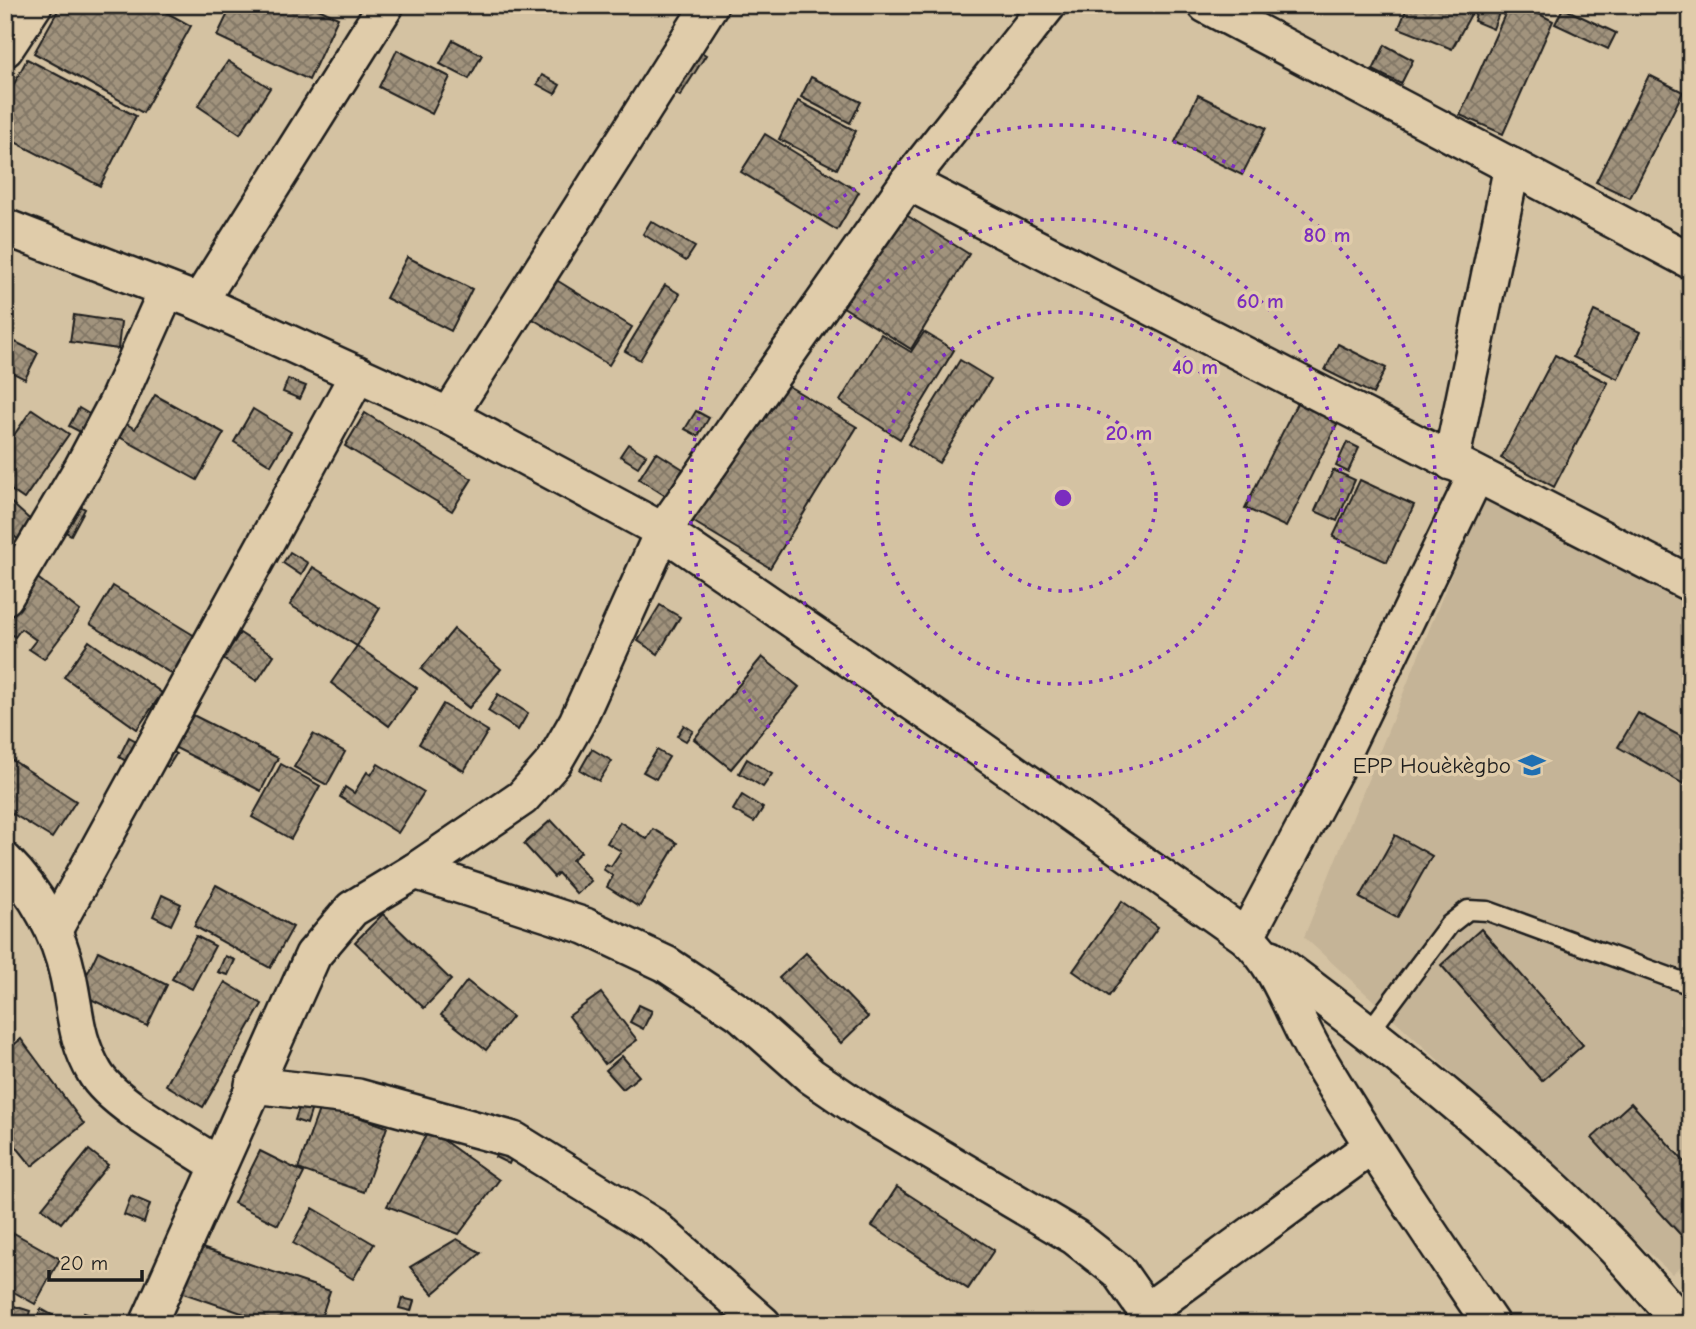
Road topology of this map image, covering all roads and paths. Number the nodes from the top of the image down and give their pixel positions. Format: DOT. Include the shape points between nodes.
graph roads {
  1 [pos="34,5"];
  2 [pos="386,5"];
  3 [pos="709,5"];
  4 [pos="1048,5"];
  5 [pos="1206,5"];
  6 [pos="5,49"];
  7 [pos="1512,166"];
  8 [pos="908,182"];
  9 [pos="5,227"];
  10 [pos="1691,261"];
  11 [pos="183,296"];
  12 [pos="358,374"];
  13 [pos="449,416"];
  14 [pos="1464,469"];
  15 [pos="663,531"];
  16 [pos="1691,584"];
  17 [pos="5,597"];
  18 [pos="5,861"];
  19 [pos="415,871"];
  20 [pos="54,930"];
  21 [pos="1254,944"];
  22 [pos="1691,985"];
  23 [pos="1369,1032"];
  24 [pos="253,1085"];
  25 [pos="1371,1146"];
  26 [pos="218,1165"];
  27 [pos="1671,1307"];
  28 [pos="1151,1317"];
  29 [pos="148,1324"];
  30 [pos="762,1324"];
  31 [pos="1491,1324"];
  1 -- 6 [label="street"];
  2 -- 11 [label="street"];
  3 -- 13 [label="street"];
  4 -- 8 [label="street"];
  5 -- 7 [label="street"];
  7 -- 10 [label="street"];
  7 -- 14 [label="street"];
  8 -- 14 [label="street"];
  8 -- 15 [label="street"];
  9 -- 11 [label="street"];
  11 -- 12 [label="street"];
  11 -- 17 [label="street"];
  12 -- 13 [label="street"];
  12 -- 20 [label="street"];
  13 -- 15 [label="street"];
  14 -- 16 [label="street"];
  14 -- 21 [label="street" via="1333,774"];
  15 -- 19 [label="street" via="577,722 554,762 522,798"];
  15 -- 21 [label="street"];
  18 -- 20 [label="street" via="19,874"];
  19 -- 24 [label="street" via="352,909 313,956"];
  19 -- 28 [label="street" via="585,926 666,964 740,1013 811,1076 864,1112 1075,1237 1118,1271"];
  20 -- 26 [label="street" via="68,976 75,1029 96,1075 121,1100"];
  21 -- 23 [label="street"];
  21 -- 25 [label="street"];
  22 -- 23 [label="lane" via="1488,911 1468,910 1449,925"];
  23 -- 27 [label="street" via="1487,1128 1603,1235"];
  24 -- 26 [label="street"];
  24 -- 30 [label="street" via="358,1097 514,1140 653,1226"];
  25 -- 28 [label="street"];
  25 -- 31 [label="street"];
  26 -- 29 [label="street"];
}
